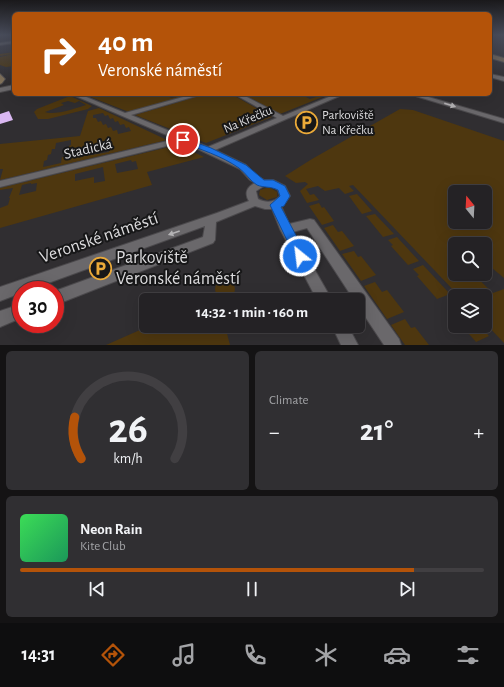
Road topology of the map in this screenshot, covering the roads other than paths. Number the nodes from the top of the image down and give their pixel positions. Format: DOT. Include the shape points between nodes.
graph roads {
  1 [pos="492,57"];
  2 [pos="504,60"];
  3 [pos="0,76"];
  4 [pos="492,76"];
  5 [pos="504,80"];
  6 [pos="0,82"];
  7 [pos="12,87"];
  8 [pos="0,90"];
  9 [pos="79,96"];
  10 [pos="193,96"];
  11 [pos="241,96"];
  12 [pos="333,96"];
  13 [pos="419,96"];
  14 [pos="125,115"];
  15 [pos="282,118"];
  16 [pos="504,121"];
  17 [pos="183,140"];
  18 [pos="208,150"];
  19 [pos="262,183"];
  20 [pos="0,184"];
  21 [pos="256,202"];
  22 [pos="275,205"];
  23 [pos="211,220"];
  24 [pos="286,229"];
  25 [pos="321,293"];
  26 [pos="0,294"];
  27 [pos="64,295"];
  28 [pos="12,314"];
  29 [pos="0,319"];
  30 [pos="344,333"];
  31 [pos="350,345"];
  32 [pos="393,345"];
  1 -- 2 [label="street"];
  3 -- 6 [label="street"];
  4 -- 5 [label="street"];
  7 -- 8 [label="street"];
  9 -- 14 [label="street"];
  10 -- 14 [label="street"];
  11 -- 15 [label="street"];
  12 -- 15 [label="street, Na Křečku"];
  13 -- 16 [label="street, one-way"];
  14 -- 17 [label="street"];
  15 -- 18 [label="street, Na Křečku"];
  17 -- 18 [label="street"];
  17 -- 20 [label="street, Stadická"];
  18 -- 19 [label="street" via="243,167"];
  19 -- 21 [label="street" via="251,191 252,199"];
  19 -- 22 [label="street" via="278,185 284,192 283,200"];
  21 -- 22 [label="street" via="265,206"];
  21 -- 23 [label="street, Veronské náměstí"];
  22 -- 24 [label="street"];
  23 -- 26 [label="street, Veronské náměstí, one-way"];
  23 -- 27 [label="street" via="209,240"];
  24 -- 25 [label="street"];
  24 -- 32 [label="street" via="310,223"];
  28 -- 29 [label="street"];
  30 -- 31 [label="street"];
}
